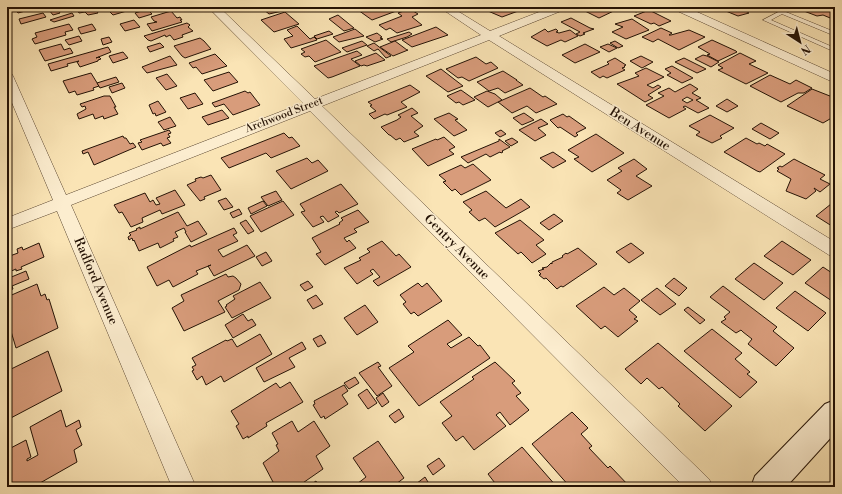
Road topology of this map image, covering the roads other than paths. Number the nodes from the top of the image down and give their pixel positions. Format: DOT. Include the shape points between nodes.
graph roads {
  1 [pos="213,7"];
  2 [pos="444,7"];
  3 [pos="562,7"];
  4 [pos="677,7"];
  5 [pos="792,7"];
  6 [pos="781,12"];
  7 [pos="835,34"];
  8 [pos="490,35"];
  9 [pos="835,50"];
  10 [pos="7,76"];
  11 [pos="835,79"];
  12 [pos="311,104"];
  13 [pos="62,202"];
  14 [pos="7,224"];
  15 [pos="835,250"];
  16 [pos="835,413"];
  17 [pos="184,487"];
  18 [pos="701,487"];
  19 [pos="766,487"];
  1 -- 12 [label="street, Gentry Avenue"];
  2 -- 8 [label="street, Ben Avenue"];
  3 -- 8 [label="street, Archwood Street"];
  4 -- 11 [label="street"];
  5 -- 6 [label="lane"];
  6 -- 7 [label="lane"];
  6 -- 9 [label="lane" via="766,20"];
  8 -- 12 [label="street, Archwood Street"];
  8 -- 15 [label="street, Ben Avenue"];
  10 -- 13 [label="street, Radford Avenue"];
  12 -- 13 [label="street, Archwood Street"];
  12 -- 18 [label="street, Gentry Avenue"];
  13 -- 14 [label="street, Archwood Street"];
  13 -- 17 [label="street, Radford Avenue"];
  16 -- 19 [label="main road"];
}
